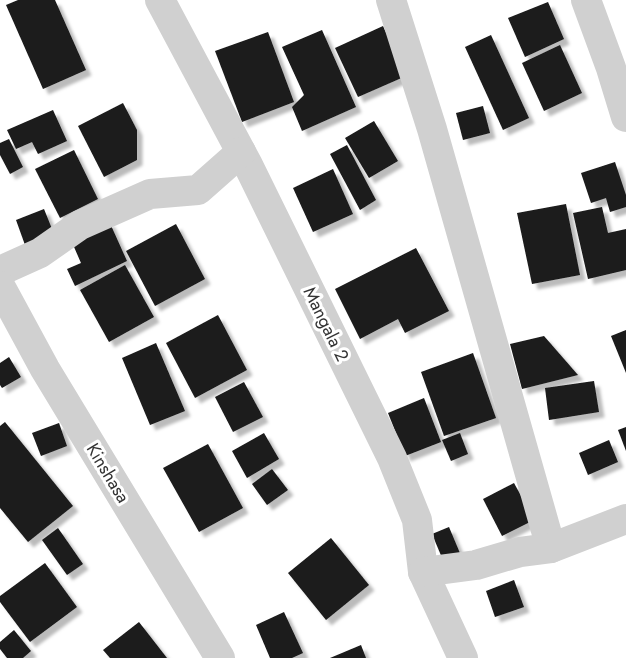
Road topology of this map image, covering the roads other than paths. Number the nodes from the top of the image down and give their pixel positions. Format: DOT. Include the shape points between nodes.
graph roads {
  1 [pos="160,0"];
  2 [pos="391,0"];
  3 [pos="586,0"];
  4 [pos="626,117"];
  5 [pos="241,152"];
  6 [pos="0,271"];
  7 [pos="0,286"];
  8 [pos="626,519"];
  9 [pos="551,548"];
  10 [pos="423,572"];
  11 [pos="220,658"];
  12 [pos="463,658"];
  1 -- 5 [label="street, Mangala 2"];
  2 -- 9 [label="street" via="432,129"];
  3 -- 4 [label="street"];
  5 -- 6 [label="street" via="198,190 150,194 80,225 40,253"];
  5 -- 10 [label="street, Mangala 2" via="392,458 417,520"];
  7 -- 11 [label="street, Kinshasa" via="45,369"];
  8 -- 9 [label="street"];
  9 -- 10 [label="street"];
  10 -- 12 [label="street, Mangala 2"];
}
